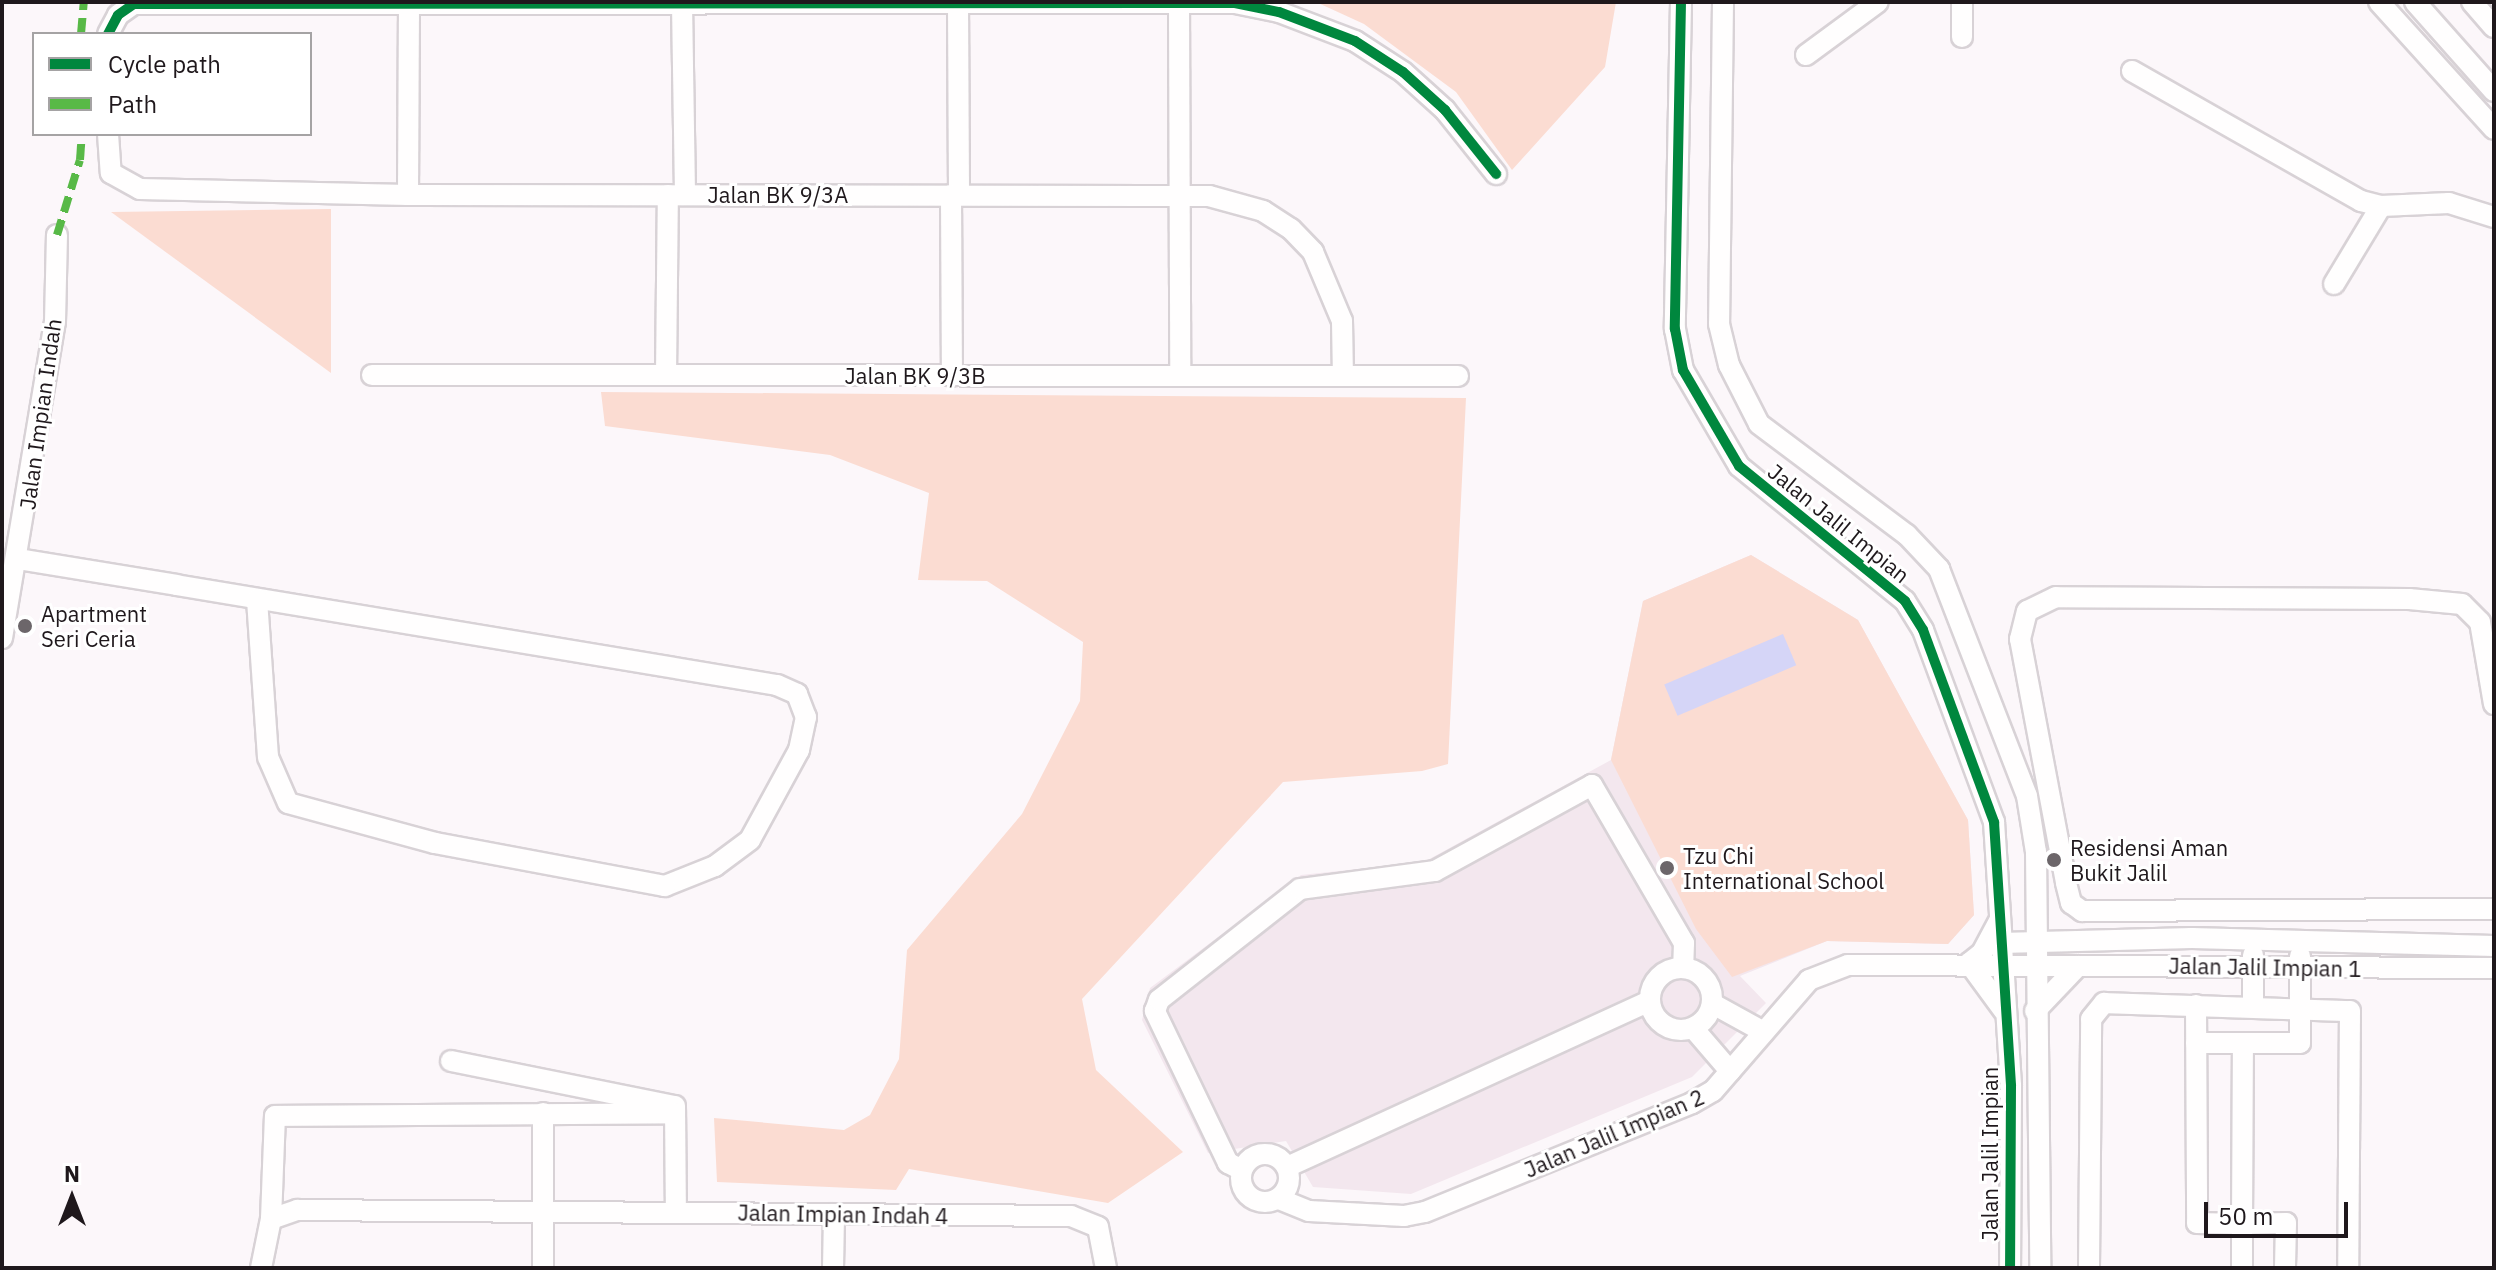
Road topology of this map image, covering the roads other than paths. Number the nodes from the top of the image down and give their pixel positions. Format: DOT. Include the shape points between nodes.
graph roads {
  1 [pos="1681,2"];
  2 [pos="1723,2"];
  3 [pos="1878,2"];
  4 [pos="1962,2"];
  5 [pos="2379,2"];
  6 [pos="2415,2"];
  7 [pos="2472,2"];
  8 [pos="682,3"];
  9 [pos="409,4"];
  10 [pos="958,4"];
  11 [pos="1179,4"];
  12 [pos="2494,27"];
  13 [pos="109,32"];
  14 [pos="1962,37"];
  15 [pos="1806,55"];
  16 [pos="2132,71"];
  17 [pos="2494,91"];
  18 [pos="2494,129"];
  19 [pos="108,136"];
  20 [pos="1496,174"];
  21 [pos="408,195"];
  22 [pos="676,195"];
  23 [pos="955,195"];
  24 [pos="1179,195"];
  25 [pos="2381,206"];
  26 [pos="2494,217"];
  27 [pos="57,235"];
  28 [pos="2334,284"];
  29 [pos="372,375"];
  30 [pos="666,375"];
  31 [pos="952,376"];
  32 [pos="1180,376"];
  33 [pos="1343,376"];
  34 [pos="1458,376"];
  35 [pos="18,559"];
  36 [pos="257,599"];
  37 [pos="2,638"];
  38 [pos="2494,704"];
  39 [pos="2036,906"];
  40 [pos="2494,909"];
  41 [pos="1999,921"];
  42 [pos="2252,939"];
  43 [pos="2300,940"];
  44 [pos="2073,941"];
  45 [pos="2456,942"];
  46 [pos="2001,943"];
  47 [pos="2036,943"];
  48 [pos="2494,946"];
  49 [pos="1969,963"];
  50 [pos="2002,965"];
  51 [pos="2035,966"];
  52 [pos="2078,966"];
  53 [pos="2253,966"];
  54 [pos="1683,967"];
  55 [pos="2300,967"];
  56 [pos="2494,968"];
  57 [pos="2457,971"];
  58 [pos="1650,1001"];
  59 [pos="1713,1004"];
  60 [pos="2196,1005"];
  61 [pos="2253,1006"];
  62 [pos="2300,1006"];
  63 [pos="2035,1011"];
  64 [pos="2005,1012"];
  65 [pos="1693,1028"];
  66 [pos="1764,1032"];
  67 [pos="2196,1043"];
  68 [pos="2243,1043"];
  69 [pos="451,1061"];
  70 [pos="1730,1071"];
  71 [pos="543,1113"];
  72 [pos="675,1113"];
  73 [pos="1287,1167"];
  74 [pos="1242,1170"];
  75 [pos="1279,1199"];
  76 [pos="543,1211"];
  77 [pos="676,1212"];
  78 [pos="834,1214"];
  79 [pos="271,1219"];
  80 [pos="2242,1224"];
  81 [pos="261,1268"];
  82 [pos="543,1268"];
  83 [pos="833,1268"];
  84 [pos="1106,1268"];
  85 [pos="2010,1268"];
  86 [pos="2040,1268"];
  87 [pos="2089,1268"];
  88 [pos="2242,1268"];
  89 [pos="2285,1268"];
  90 [pos="2348,1268"];
  1 -- 41 [label="street, Jalan Jalil Impian" via="1675,329 1683,370 1739,466 1774,500 1882,578 1923,630 1994,822"];
  2 -- 39 [label="street, Jalan Jalil Impian" via="1719,324 1729,365 1759,424 1907,535 1939,569 2027,796 2036,852"];
  3 -- 15 [label="street"];
  4 -- 14 [label="street"];
  5 -- 18 [label="street"];
  6 -- 17 [label="street"];
  7 -- 12 [label="street"];
  8 -- 9 [label="street"];
  8 -- 10 [label="street"];
  8 -- 22 [label="street"];
  9 -- 13 [label="street" via="134,4 118,15"];
  9 -- 21 [label="street"];
  10 -- 11 [label="street"];
  10 -- 23 [label="street"];
  11 -- 20 [label="street" via="1235,3 1279,12 1355,41 1403,72 1445,110"];
  11 -- 24 [label="street"];
  16 -- 25 [label="street" via="2361,201"];
  19 -- 21 [label="street, Jalan BK 9/3A" via="108,164 118,181 140,189"];
  21 -- 22 [label="street, Jalan BK 9/3A"];
  22 -- 23 [label="street, Jalan BK 9/3A"];
  22 -- 30 [label="street"];
  23 -- 24 [label="street, Jalan BK 9/3A"];
  23 -- 31 [label="street"];
  24 -- 32 [label="street"];
  24 -- 33 [label="street, Jalan BK 9/3A" via="1209,196 1263,211 1313,252 1342,321"];
  25 -- 26 [label="street" via="2449,203"];
  25 -- 28 [label="street"];
  27 -- 35 [label="street, Jalan Impian Indah" via="55,322"];
  29 -- 30 [label="street, Jalan BK 9/3B"];
  30 -- 31 [label="street, Jalan BK 9/3B"];
  31 -- 32 [label="street, Jalan BK 9/3B"];
  32 -- 33 [label="street, Jalan BK 9/3B"];
  33 -- 34 [label="street, Jalan BK 9/3B"];
  35 -- 36 [label="street"];
  35 -- 37 [label="street, Jalan Impian Indah"];
  36 -- 36 [label="street" via="777,685 797,694 806,717 799,750 750,840 715,866 665,886 435,843 288,803 268,757"];
  38 -- 40 [label="street" via="2480,622 2462,604 2409,599 2056,597 2027,611 2020,639 2066,883 2071,903 2082,911"];
  39 -- 44 [label="street" via="2059,934"];
  39 -- 47 [label="street, Jalan Jalil Impian"];
  41 -- 46 [label="street, Jalan Jalil Impian"];
  41 -- 49 [label="street" via="1982,953"];
  42 -- 43 [label="street, Jalan Jalil Impian 1"];
  42 -- 44 [label="street, Jalan Jalil Impian 1"];
  42 -- 53 [label="street"];
  43 -- 45 [label="street, Jalan Jalil Impian 1"];
  43 -- 55 [label="street"];
  44 -- 47 [label="street, Jalan Jalil Impian 1"];
  45 -- 48 [label="street, Jalan Jalil Impian 1"];
  45 -- 57 [label="street"];
  46 -- 47 [label="street, Jalan Jalil Impian 1"];
  46 -- 50 [label="street, Jalan Jalil Impian"];
  47 -- 51 [label="street, Jalan Jalil Impian"];
  49 -- 50 [label="street, Jalan Jalil Impian 2"];
  49 -- 64 [label="street"];
  49 -- 66 [label="street, Jalan Jalil Impian 2" via="1848,965 1809,980"];
  50 -- 51 [label="street, Jalan Jalil Impian 2"];
  50 -- 64 [label="street, Jalan Jalil Impian"];
  51 -- 52 [label="street, Jalan Jalil Impian 1"];
  51 -- 63 [label="street, Jalan Jalil Impian"];
  52 -- 53 [label="street, Jalan Jalil Impian 1"];
  52 -- 63 [label="street"];
  53 -- 55 [label="street, Jalan Jalil Impian 1"];
  53 -- 61 [label="street"];
  54 -- 58 [label="street" via="1656,980"];
  54 -- 59 [label="street" via="1709,984"];
  54 -- 74 [label="street" via="1684,943 1592,785 1435,871 1300,889 1159,1000 1155,1011 1228,1163"];
  55 -- 57 [label="street, Jalan Jalil Impian 1"];
  55 -- 62 [label="street"];
  56 -- 57 [label="street, Jalan Jalil Impian 1"];
  58 -- 65 [label="street" via="1664,1025"];
  58 -- 73 [label="street"];
  59 -- 65 [label="street"];
  59 -- 66 [label="street"];
  60 -- 61 [label="street"];
  60 -- 67 [label="street"];
  60 -- 87 [label="street" via="2104,1003 2091,1019"];
  61 -- 62 [label="street"];
  62 -- 68 [label="street" via="2300,1043"];
  62 -- 90 [label="street" via="2344,1007 2353,1018"];
  63 -- 86 [label="street, Jalan Jalil Impian"];
  64 -- 85 [label="street, Jalan Jalil Impian" via="2011,1086"];
  65 -- 70 [label="street"];
  66 -- 70 [label="street, Jalan Jalil Impian 2"];
  67 -- 68 [label="street"];
  67 -- 80 [label="street" via="2197,1223"];
  68 -- 80 [label="street"];
  69 -- 72 [label="street" via="675,1106"];
  70 -- 75 [label="street, Jalan Jalil Impian 2" via="1713,1091 1692,1103 1425,1212 1404,1216 1309,1211"];
  71 -- 72 [label="street"];
  71 -- 76 [label="street"];
  71 -- 79 [label="street" via="275,1116"];
  72 -- 77 [label="street"];
  73 -- 74 [label="street" via="1267,1154 1252,1158"];
  73 -- 75 [label="street" via="1288,1188"];
  74 -- 75 [label="street" via="1241,1185 1250,1198 1264,1203"];
  76 -- 77 [label="street, Jalan Impian Indah 4"];
  76 -- 79 [label="street, Jalan Impian Indah 4" via="297,1210"];
  76 -- 82 [label="street"];
  77 -- 78 [label="street, Jalan Impian Indah 4"];
  78 -- 83 [label="street"];
  78 -- 84 [label="street, Jalan Impian Indah 4" via="1071,1216 1098,1227 1106,1247"];
  79 -- 81 [label="street"];
  80 -- 88 [label="street"];
  80 -- 89 [label="street" via="2286,1223"];
}
